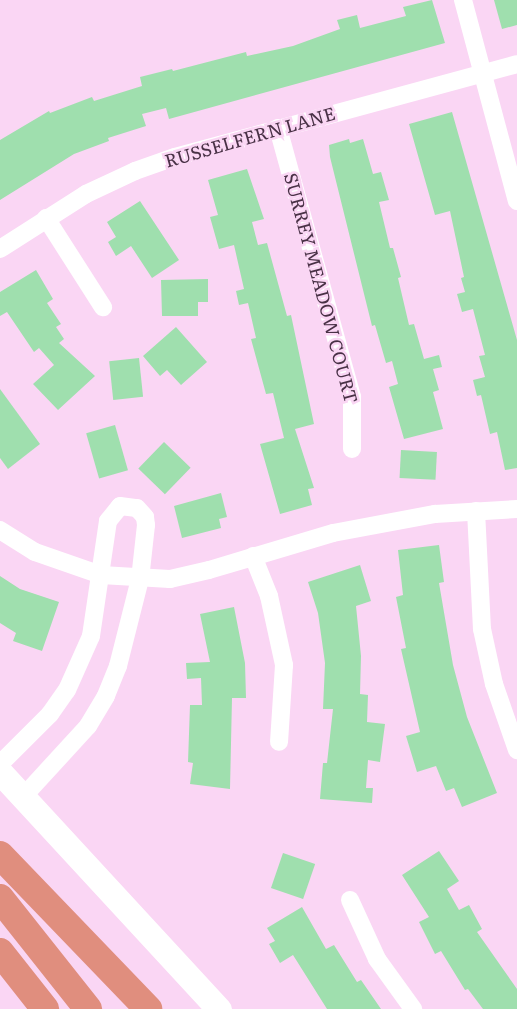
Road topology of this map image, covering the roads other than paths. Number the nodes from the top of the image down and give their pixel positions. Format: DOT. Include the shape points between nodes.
graph roads {
  1 [pos="462,0"];
  2 [pos="517,64"];
  3 [pos="482,73"];
  4 [pos="278,128"];
  5 [pos="517,201"];
  6 [pos="46,218"];
  7 [pos="0,249"];
  8 [pos="103,307"];
  9 [pos="352,450"];
  10 [pos="517,509"];
  11 [pos="476,511"];
  12 [pos="0,530"];
  13 [pos="253,556"];
  14 [pos="101,575"];
  15 [pos="140,579"];
  16 [pos="515,741"];
  17 [pos="279,742"];
  18 [pos="0,764"];
  19 [pos="0,772"];
  20 [pos="23,797"];
  21 [pos="0,856"];
  22 [pos="0,898"];
  23 [pos="350,900"];
  24 [pos="0,952"];
  25 [pos="45,1009"];
  26 [pos="88,1009"];
  27 [pos="148,1009"];
  28 [pos="219,1009"];
  29 [pos="413,1009"];
  1 -- 3 [label="street"];
  2 -- 3 [label="street, RUSSELFERN LANE"];
  3 -- 4 [label="street, RUSSELFERN LANE"];
  3 -- 5 [label="street"];
  4 -- 6 [label="street, RUSSELFERN LANE" via="126,174"];
  4 -- 9 [label="street, SURREY MEADOW COURT" via="352,397"];
  6 -- 7 [label="street, RUSSELFERN LANE"];
  6 -- 8 [label="street"];
  10 -- 11 [label="street"];
  11 -- 13 [label="street" via="425,516 343,531"];
  11 -- 16 [label="street" via="482,629 492,675"];
  12 -- 14 [label="street" via="35,552"];
  13 -- 15 [label="street" via="170,579"];
  13 -- 17 [label="street" via="271,605 284,665"];
  14 -- 15 [label="street"];
  14 -- 15 [label="street" via="108,521 120,506 129,506 137,508 145,517"];
  14 -- 18 [label="street" via="91,636 67,690 50,714"];
  15 -- 20 [label="street" via="128,634 106,696 67,753"];
  19 -- 20 [label="main road"];
  20 -- 28 [label="main road"];
  21 -- 27 [label="highway"];
  22 -- 26 [label="highway"];
  23 -- 29 [label="street" via="377,960"];
  24 -- 25 [label="highway"];
}
